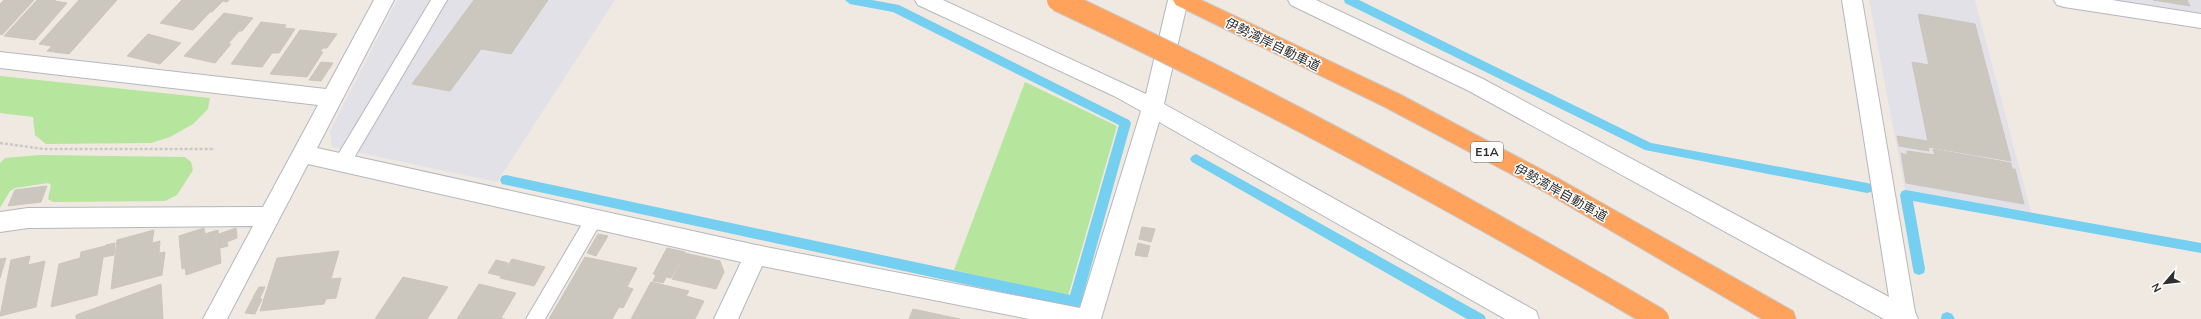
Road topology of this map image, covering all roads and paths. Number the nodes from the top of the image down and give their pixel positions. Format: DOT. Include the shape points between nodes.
graph roads {
  1 [pos="384,0"];
  2 [pos="439,0"];
  3 [pos="925,0"];
  4 [pos="1058,0"];
  5 [pos="1178,0"];
  6 [pos="1183,0"];
  7 [pos="1298,0"];
  8 [pos="1852,0"];
  9 [pos="2064,0"];
  10 [pos="2201,21"];
  11 [pos="0,60"];
  12 [pos="333,98"];
  13 [pos="1153,108"];
  14 [pos="0,143"];
  15 [pos="215,150"];
  16 [pos="303,154"];
  17 [pos="342,163"];
  18 [pos="270,216"];
  19 [pos="594,219"];
  20 [pos="0,222"];
  21 [pos="756,255"];
  22 [pos="1905,318"];
  23 [pos="215,319"];
  24 [pos="535,319"];
  25 [pos="726,319"];
  26 [pos="1083,319"];
  27 [pos="1089,319"];
  28 [pos="1526,319"];
  29 [pos="1658,319"];
  30 [pos="1784,319"];
  1 -- 12 [label="street"];
  2 -- 17 [label="lane"];
  3 -- 13 [label="street" via="1121,90"];
  4 -- 29 [label="highway, bridge" via="1225,80 1383,164"];
  5 -- 13 [label="street"];
  6 -- 30 [label="highway, 伊勢湾岸自動車道 / E1A" via="1393,101 1532,175"];
  7 -- 22 [label="street" via="1476,85"];
  8 -- 22 [label="street"];
  9 -- 10 [label="street"];
  11 -- 12 [label="street"];
  12 -- 16 [label="street"];
  13 -- 27 [label="street"];
  13 -- 28 [label="street"];
  14 -- 15 [label="path" via="44,149"];
  16 -- 17 [label="street"];
  16 -- 18 [label="street"];
  17 -- 19 [label="street"];
  18 -- 20 [label="street" via="28,218"];
  18 -- 23 [label="street"];
  19 -- 21 [label="street"];
  19 -- 24 [label="lane"];
  21 -- 25 [label="street"];
  21 -- 26 [label="street"];
}
